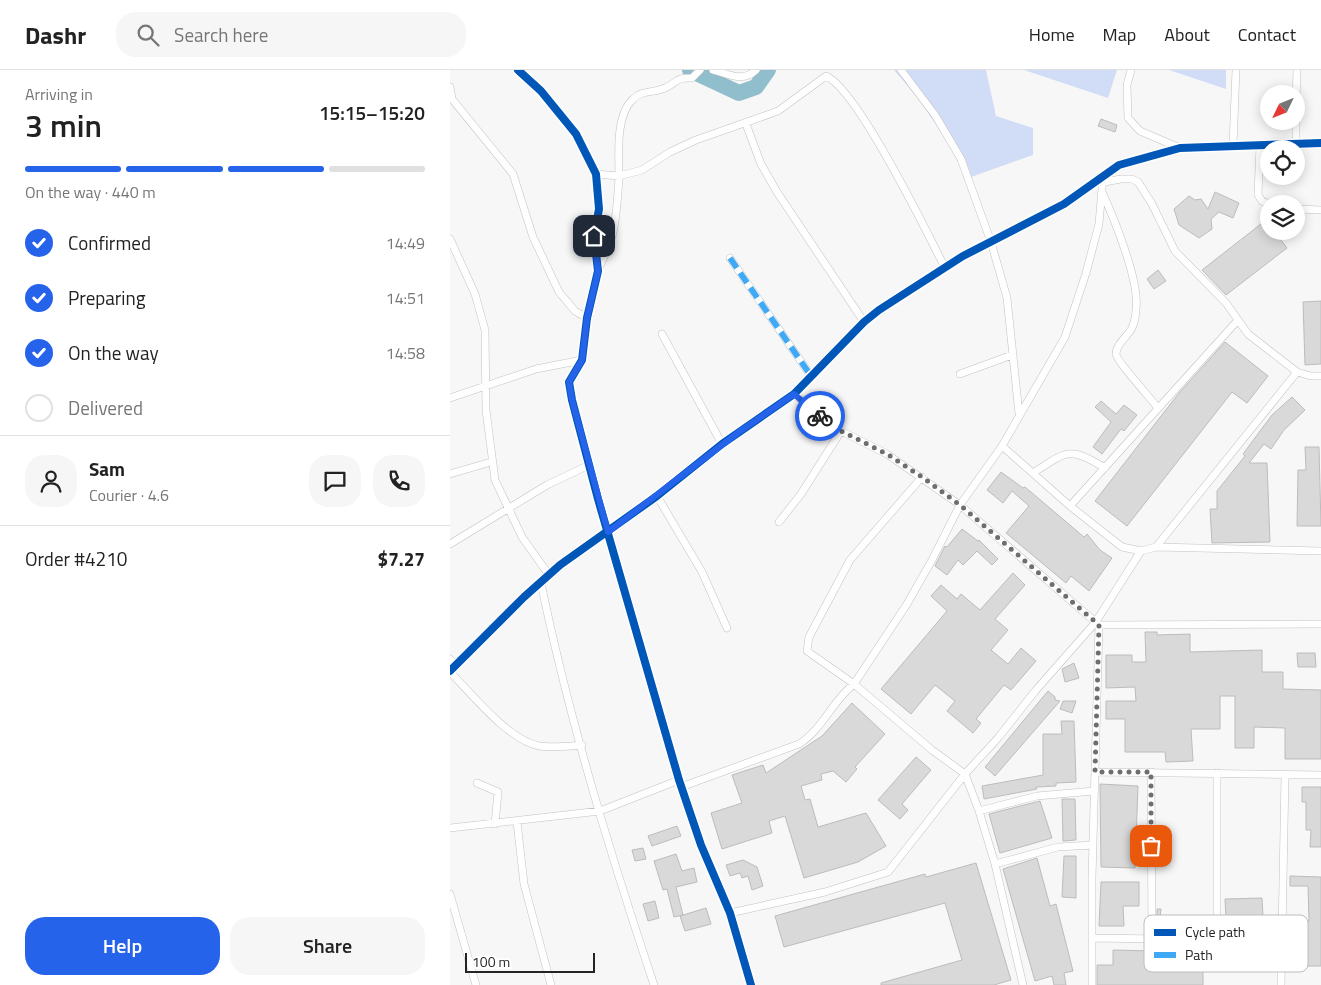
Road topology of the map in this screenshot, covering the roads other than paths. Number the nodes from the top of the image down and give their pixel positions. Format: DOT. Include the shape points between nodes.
graph roads {
  1 [pos="518,70"];
  2 [pos="700,70"];
  3 [pos="716,70"];
  4 [pos="756,70"];
  5 [pos="901,70"];
  6 [pos="1131,70"];
  7 [pos="1236,70"];
  8 [pos="1296,70"];
  9 [pos="1296,85"];
  10 [pos="450,87"];
  11 [pos="451,99"];
  12 [pos="746,124"];
  13 [pos="1321,144"];
  14 [pos="1233,145"];
  15 [pos="1305,145"];
  16 [pos="1260,146"];
  17 [pos="1180,148"];
  18 [pos="596,174"];
  19 [pos="619,176"];
  20 [pos="1104,179"];
  21 [pos="1102,192"];
  22 [pos="1260,198"];
  23 [pos="1305,209"];
  24 [pos="1321,210"];
  25 [pos="450,239"];
  26 [pos="991,242"];
  27 [pos="730,258"];
  28 [pos="945,268"];
  29 [pos="598,271"];
  30 [pos="587,318"];
  31 [pos="1238,320"];
  32 [pos="864,322"];
  33 [pos="662,334"];
  34 [pos="1012,355"];
  35 [pos="582,360"];
  36 [pos="1297,372"];
  37 [pos="960,374"];
  38 [pos="811,376"];
  39 [pos="1321,376"];
  40 [pos="486,387"];
  41 [pos="794,394"];
  42 [pos="450,398"];
  43 [pos="1158,408"];
  44 [pos="1019,414"];
  45 [pos="841,431"];
  46 [pos="722,444"];
  47 [pos="1002,446"];
  48 [pos="491,462"];
  49 [pos="589,465"];
  50 [pos="1105,468"];
  51 [pos="1033,473"];
  52 [pos="450,474"];
  53 [pos="922,477"];
  54 [pos="657,496"];
  55 [pos="960,505"];
  56 [pos="1070,506"];
  57 [pos="507,509"];
  58 [pos="779,522"];
  59 [pos="608,532"];
  60 [pos="450,544"];
  61 [pos="1156,547"];
  62 [pos="1141,550"];
  63 [pos="1321,551"];
  64 [pos="549,575"];
  65 [pos="541,582"];
  66 [pos="1097,624"];
  67 [pos="1321,624"];
  68 [pos="727,628"];
  69 [pos="450,659"];
  70 [pos="456,666"];
  71 [pos="450,672"];
  72 [pos="854,684"];
  73 [pos="582,746"];
  74 [pos="1095,772"];
  75 [pos="1151,772"];
  76 [pos="1217,772"];
  77 [pos="965,774"];
  78 [pos="1321,775"];
  79 [pos="1285,776"];
  80 [pos="477,783"];
  81 [pos="680,784"];
  82 [pos="1094,791"];
  83 [pos="600,811"];
  84 [pos="979,811"];
  85 [pos="517,822"];
  86 [pos="495,824"];
  87 [pos="450,828"];
  88 [pos="1093,845"];
  89 [pos="995,864"];
  90 [pos="450,894"];
  91 [pos="730,913"];
  92 [pos="1152,915"];
  93 [pos="1218,915"];
  94 [pos="1282,915"];
  95 [pos="1093,938"];
  96 [pos="1144,938"];
  97 [pos="1281,972"];
  98 [pos="476,985"];
  99 [pos="551,985"];
  100 [pos="654,985"];
  101 [pos="751,985"];
  102 [pos="1024,985"];
  103 [pos="1092,985"];
  104 [pos="1281,985"];
  1 -- 18 [label="street" via="541,91 576,134"];
  2 -- 19 [label="street" via="694,77 678,78 664,88 644,92 631,100 619,131"];
  3 -- 4 [label="street" via="738,78"];
  5 -- 26 [label="street" via="961,159"];
  6 -- 17 [label="street" via="1127,85 1128,118 1140,131"];
  7 -- 14 [label="street"];
  8 -- 9 [label="street"];
  10 -- 11 [label="street"];
  11 -- 30 [label="street" via="513,174 533,237 556,286 568,304"];
  12 -- 19 [label="street" via="670,152 642,170"];
  12 -- 28 [label="street" via="778,111 826,76 834,79 870,130"];
  12 -- 32 [label="street" via="761,164 777,192"];
  13 -- 15 [label="street"];
  14 -- 16 [label="street"];
  14 -- 17 [label="street"];
  16 -- 22 [label="street"];
  17 -- 20 [label="street" via="1119,165"];
  18 -- 19 [label="street"];
  18 -- 29 [label="street" via="599,209 594,236"];
  19 -- 29 [label="street" via="614,230"];
  20 -- 21 [label="street"];
  20 -- 26 [label="street"];
  20 -- 31 [label="street" via="1138,182 1175,251 1226,303"];
  21 -- 43 [label="street" via="1123,246 1137,298 1132,328 1117,349 1118,362"];
  21 -- 44 [label="street" via="1086,273 1065,337"];
  23 -- 24 [label="street"];
  25 -- 40 [label="street" via="480,309 487,354"];
  26 -- 28 [label="street"];
  26 -- 34 [label="street" via="1007,298"];
  27 -- 38 [label="street"];
  28 -- 32 [label="street"];
  29 -- 30 [label="street"];
  30 -- 35 [label="street"];
  31 -- 36 [label="street" via="1248,334"];
  31 -- 43 [label="street"];
  32 -- 38 [label="street"];
  33 -- 46 [label="street"];
  34 -- 37 [label="street"];
  34 -- 44 [label="street"];
  35 -- 40 [label="street" via="536,369"];
  35 -- 49 [label="street" via="569,382"];
  36 -- 39 [label="street"];
  36 -- 61 [label="street"];
  38 -- 41 [label="street"];
  40 -- 42 [label="street"];
  40 -- 48 [label="street"];
  41 -- 45 [label="street"];
  41 -- 46 [label="street"];
  43 -- 50 [label="street"];
  44 -- 47 [label="street"];
  45 -- 53 [label="street" via="887,454"];
  45 -- 58 [label="street"];
  46 -- 54 [label="street"];
  47 -- 51 [label="street"];
  47 -- 55 [label="street"];
  48 -- 52 [label="street"];
  48 -- 57 [label="street"];
  49 -- 57 [label="street"];
  49 -- 59 [label="street"];
  50 -- 51 [label="street" via="1071,452"];
  50 -- 56 [label="street"];
  51 -- 56 [label="street"];
  53 -- 55 [label="street"];
  53 -- 72 [label="street" via="850,560 806,644 810,654"];
  54 -- 59 [label="street"];
  54 -- 68 [label="street" via="702,572"];
  55 -- 66 [label="street"];
  55 -- 72 [label="street" via="907,604"];
  56 -- 62 [label="street" via="1122,547"];
  57 -- 60 [label="street"];
  57 -- 64 [label="street"];
  59 -- 64 [label="street"];
  59 -- 81 [label="street"];
  61 -- 62 [label="street"];
  61 -- 63 [label="street"];
  62 -- 66 [label="street"];
  64 -- 65 [label="street"];
  65 -- 70 [label="street"];
  65 -- 73 [label="street"];
  66 -- 67 [label="street"];
  66 -- 74 [label="street"];
  66 -- 77 [label="street"];
  69 -- 70 [label="street"];
  70 -- 71 [label="street"];
  71 -- 73 [label="street" via="497,720 526,741 549,747"];
  72 -- 77 [label="street"];
  72 -- 81 [label="street" via="843,693 812,735 799,744"];
  73 -- 83 [label="street"];
  74 -- 75 [label="street"];
  74 -- 82 [label="street"];
  75 -- 76 [label="street"];
  75 -- 92 [label="street"];
  76 -- 79 [label="street"];
  76 -- 93 [label="street"];
  77 -- 84 [label="street"];
  77 -- 91 [label="street" via="888,872 824,892"];
  78 -- 79 [label="street"];
  79 -- 94 [label="street"];
  80 -- 86 [label="street" via="498,792"];
  81 -- 83 [label="street"];
  81 -- 91 [label="street"];
  82 -- 84 [label="street" via="1037,796"];
  82 -- 88 [label="street"];
  83 -- 85 [label="street"];
  83 -- 100 [label="street"];
  84 -- 89 [label="street"];
  85 -- 86 [label="street"];
  85 -- 99 [label="street" via="524,884"];
  86 -- 87 [label="street"];
  88 -- 89 [label="street" via="1058,847"];
  88 -- 95 [label="street"];
  89 -- 102 [label="street"];
  90 -- 98 [label="street"];
  91 -- 101 [label="street"];
  95 -- 96 [label="street"];
  95 -- 103 [label="street"];
  97 -- 104 [label="street"];
}
